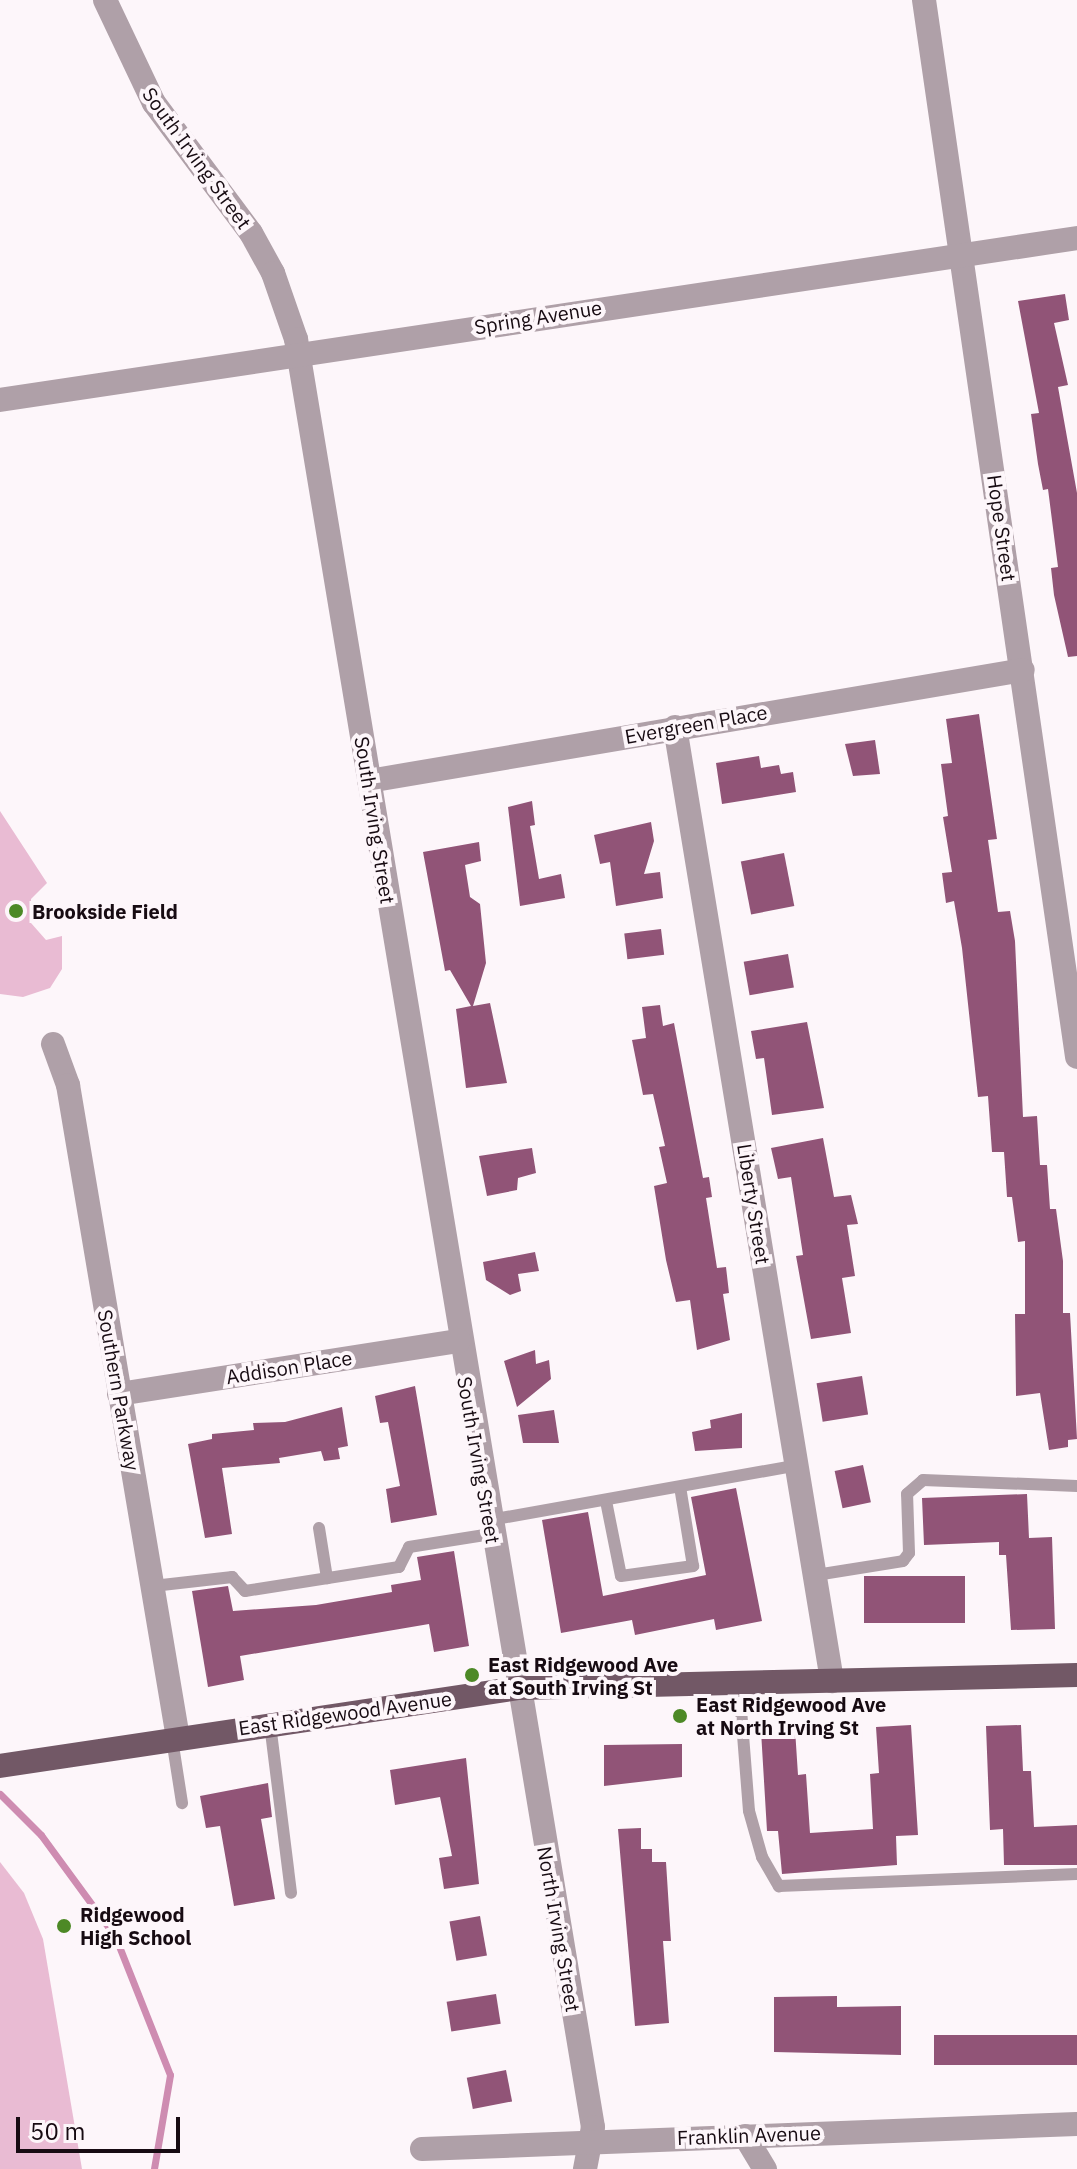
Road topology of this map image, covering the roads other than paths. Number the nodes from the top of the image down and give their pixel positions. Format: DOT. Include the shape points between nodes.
graph roads {
  1 [pos="105,0"];
  2 [pos="924,0"];
  3 [pos="1077,238"];
  4 [pos="962,253"];
  5 [pos="299,356"];
  6 [pos="0,400"];
  7 [pos="1023,670"];
  8 [pos="675,727"];
  9 [pos="369,781"];
  10 [pos="53,1044"];
  11 [pos="1077,1057"];
  12 [pos="459,1341"];
  13 [pos="119,1394"];
  14 [pos="798,1465"];
  15 [pos="1077,1486"];
  16 [pos="680,1487"];
  17 [pos="606,1501"];
  18 [pos="490,1527"];
  19 [pos="319,1528"];
  20 [pos="816,1575"];
  21 [pos="327,1578"];
  22 [pos="153,1586"];
  23 [pos="1077,1675"];
  24 [pos="832,1681"];
  25 [pos="739,1684"];
  26 [pos="519,1688"];
  27 [pos="270,1724"];
  28 [pos="175,1738"];
  29 [pos="5,1765"];
  30 [pos="182,1803"];
  31 [pos="1077,1874"];
  32 [pos="291,1893"];
  33 [pos="1077,2124"];
  34 [pos="745,2136"];
  35 [pos="594,2140"];
  36 [pos="422,2149"];
  37 [pos="585,2169"];
  38 [pos="765,2169"];
  1 -- 5 [label="street, South Irving Street" via="154,103 251,233 273,273"];
  2 -- 4 [label="street, Hope Street"];
  3 -- 4 [label="street, Spring Avenue"];
  4 -- 5 [label="street, Spring Avenue"];
  4 -- 7 [label="street, Hope Street"];
  5 -- 6 [label="street, Spring Avenue"];
  5 -- 9 [label="street, South Irving Street"];
  7 -- 8 [label="street, Evergreen Place"];
  7 -- 11 [label="street, Hope Street"];
  8 -- 9 [label="street, Evergreen Place"];
  8 -- 14 [label="street, Liberty Street"];
  9 -- 12 [label="street, South Irving Street"];
  10 -- 13 [label="street, Southern Parkway" via="68,1085"];
  12 -- 13 [label="street, Addison Place"];
  12 -- 18 [label="street, South Irving Street"];
  13 -- 22 [label="street, Southern Parkway"];
  14 -- 16 [label="lane"];
  14 -- 20 [label="street, Liberty Street"];
  15 -- 20 [label="lane" via="923,1480 907,1494 909,1553 903,1561"];
  16 -- 17 [label="lane"];
  16 -- 17 [label="lane" via="693,1566 621,1576"];
  17 -- 18 [label="lane"];
  18 -- 21 [label="lane" via="409,1547 399,1567"];
  18 -- 26 [label="street, South Irving Street"];
  19 -- 21 [label="lane"];
  20 -- 24 [label="street, Liberty Street"];
  21 -- 22 [label="lane" via="245,1591 232,1577"];
  22 -- 28 [label="street, Southern Parkway"];
  23 -- 24 [label="main road, East Ridgewood Avenue"];
  24 -- 25 [label="main road, East Ridgewood Avenue"];
  25 -- 26 [label="main road, East Ridgewood Avenue"];
  25 -- 31 [label="lane" via="749,1811 762,1857 779,1886"];
  26 -- 27 [label="main road, East Ridgewood Avenue"];
  26 -- 35 [label="street, North Irving Street"];
  27 -- 28 [label="main road, East Ridgewood Avenue"];
  27 -- 32 [label="lane"];
  28 -- 29 [label="main road, East Ridgewood Avenue"];
  28 -- 30 [label="lane"];
  33 -- 34 [label="street, Franklin Avenue"];
  34 -- 35 [label="street, Franklin Avenue"];
  34 -- 38 [label="street"];
  35 -- 36 [label="street, Franklin Avenue"];
  35 -- 37 [label="street, North Irving Street"];
}
